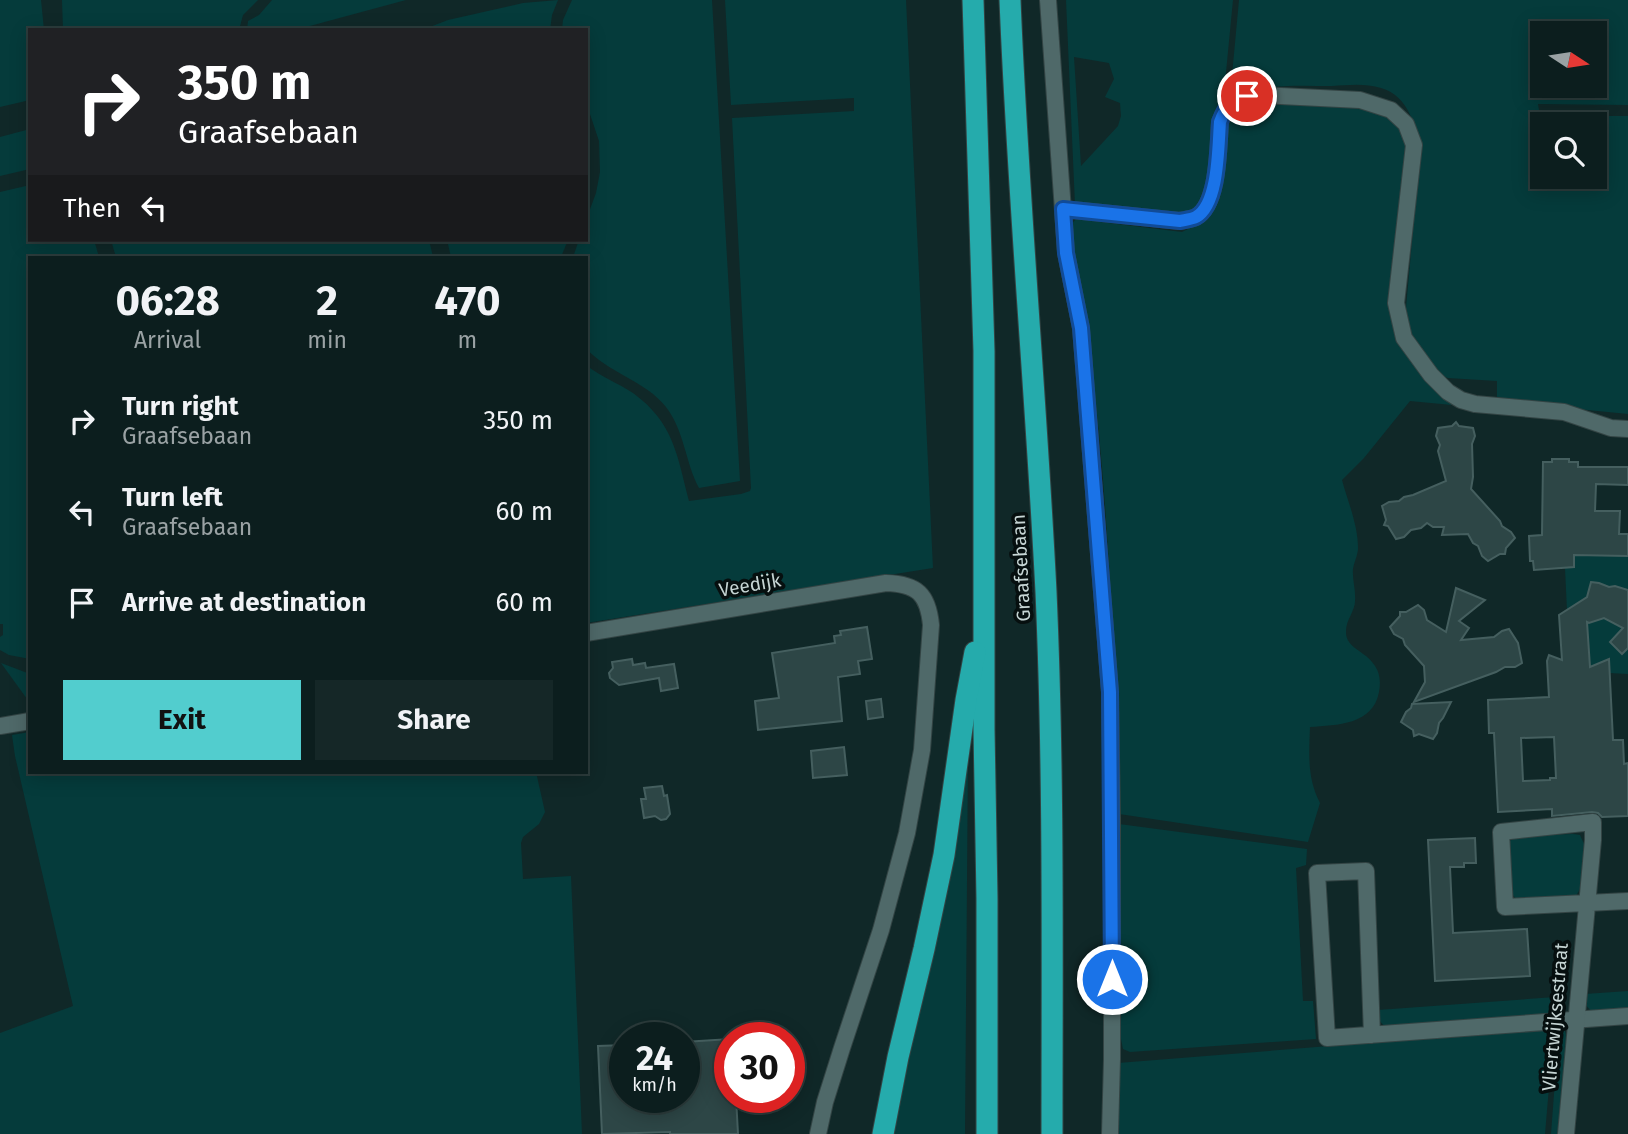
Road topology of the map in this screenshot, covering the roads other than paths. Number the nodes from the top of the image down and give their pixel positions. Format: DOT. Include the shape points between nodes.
graph roads {
  1 [pos="973,0"];
  2 [pos="1010,0"];
  3 [pos="1048,0"];
  4 [pos="1063,209"];
  5 [pos="1628,429"];
  6 [pos="985,595"];
  7 [pos="588,634"];
  8 [pos="28,721"];
  9 [pos="0,726"];
  10 [pos="1628,901"];
  11 [pos="1587,904"];
  12 [pos="1628,1016"];
  13 [pos="1577,1020"];
  14 [pos="1373,1035"];
  15 [pos="818,1134"];
  16 [pos="883,1134"];
  17 [pos="987,1134"];
  18 [pos="1052,1134"];
  19 [pos="1110,1134"];
  20 [pos="1566,1134"];
  1 -- 6 [label="highway, Graafsebaan" via="984,351"];
  2 -- 18 [label="highway, Graafsebaan" via="1046,595"];
  3 -- 4 [label="street"];
  4 -- 5 [label="street" via="1180,221 1196,217 1213,192 1220,122 1236,99 1258,95 1360,100 1391,110 1406,124 1414,145 1396,303 1404,338 1431,375 1448,392 1475,404 1563,412"];
  4 -- 19 [label="street" via="1066,253 1081,328 1110,692"];
  6 -- 16 [label="highway" via="944,855"];
  6 -- 17 [label="highway, Graafsebaan"];
  7 -- 15 [label="street, Veedijk" via="886,583 911,586 926,600 931,625 922,750 907,833"];
  8 -- 9 [label="street"];
  10 -- 11 [label="street"];
  11 -- 11 [label="street, Vliertwijksestraat" via="1592,822 1501,832 1505,907"];
  11 -- 13 [label="street, Vliertwijksestraat"];
  12 -- 13 [label="street"];
  13 -- 14 [label="street"];
  13 -- 20 [label="street, Vliertwijksestraat"];
  14 -- 14 [label="street" via="1366,871 1317,873 1326,1038"];
}
